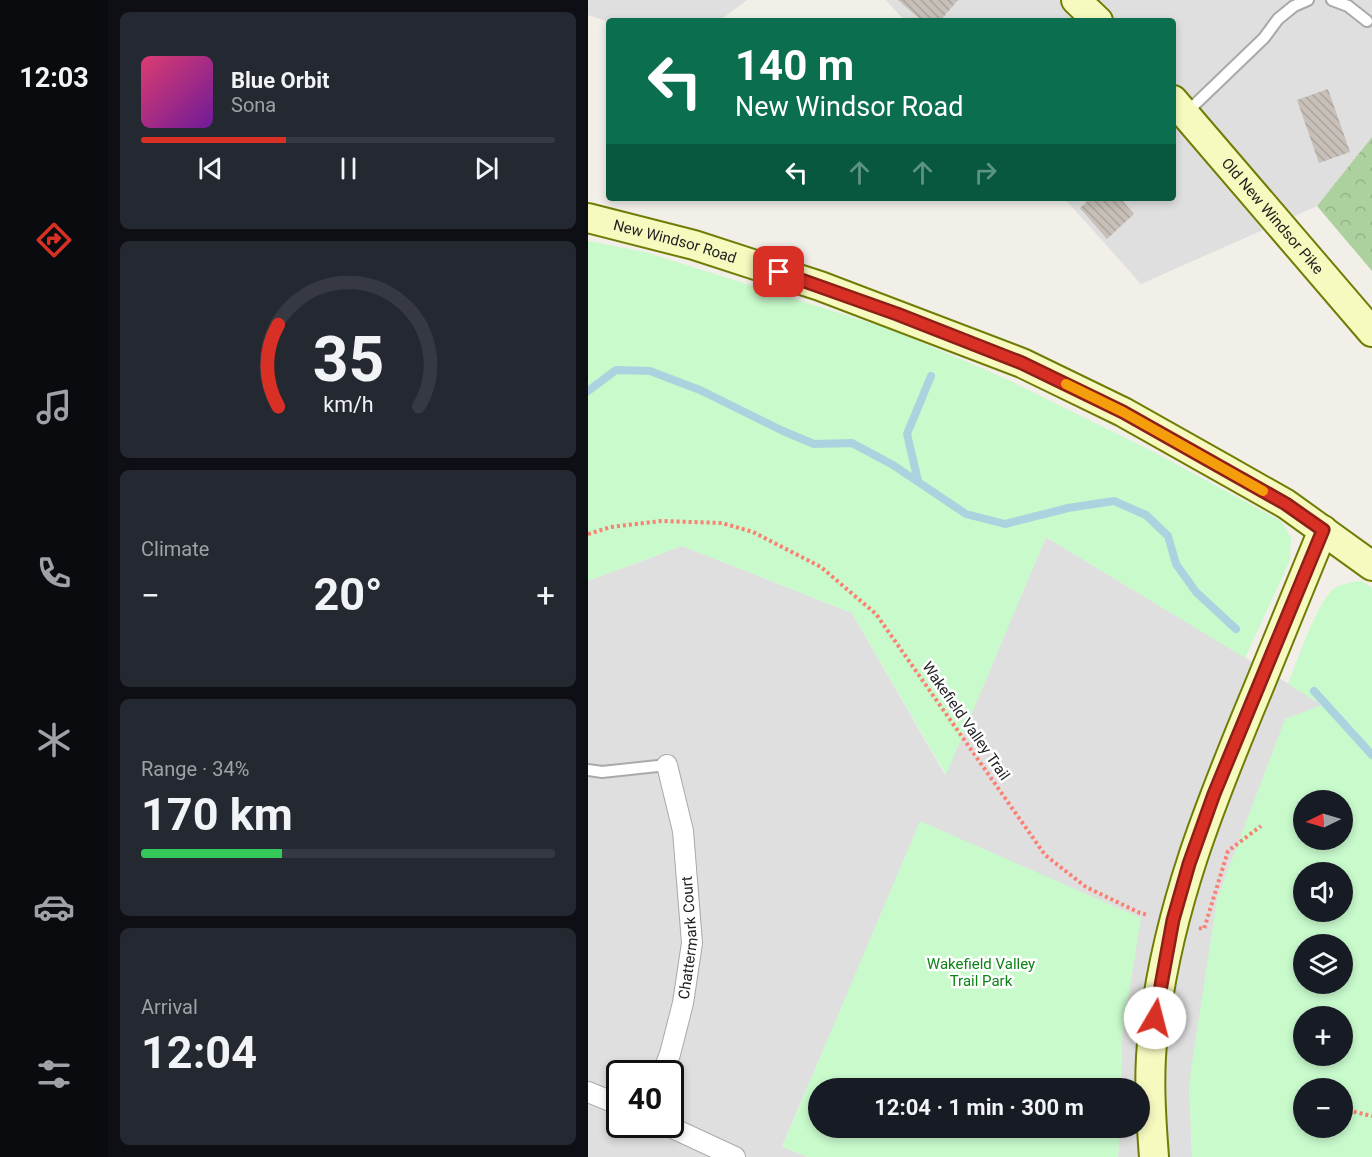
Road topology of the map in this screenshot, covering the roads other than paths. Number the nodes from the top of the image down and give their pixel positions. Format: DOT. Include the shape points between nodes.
graph roads {
  1 [pos="1076,0"];
  2 [pos="1308,0"];
  3 [pos="1332,0"];
  4 [pos="1095,18"];
  5 [pos="1367,21"];
  6 [pos="1179,107"];
  7 [pos="588,218"];
  8 [pos="1372,332"];
  9 [pos="1323,530"];
  10 [pos="1372,566"];
  11 [pos="667,765"];
  12 [pos="588,770"];
  13 [pos="668,1060"];
  14 [pos="588,1092"];
  15 [pos="606,1099"];
  16 [pos="684,1133"];
  17 [pos="735,1157"];
  18 [pos="1154,1157"];
  1 -- 4 [label="street"];
  2 -- 6 [label="lane" via="1278,19 1264,38"];
  3 -- 5 [label="lane" via="1348,6"];
  6 -- 8 [label="street, Old New Windsor Pike"];
  7 -- 9 [label="street, New Windsor Road" via="694,245 820,286 1022,363 1134,418 1286,504"];
  9 -- 10 [label="street, New Windsor Road"];
  9 -- 18 [label="street" via="1214,794 1173,920 1152,1037"];
  11 -- 12 [label="lane"];
  11 -- 13 [label="street, Chattermark Court" via="683,831 692,943 683,1004"];
  14 -- 15 [label="street"];
  16 -- 17 [label="street"];
}
